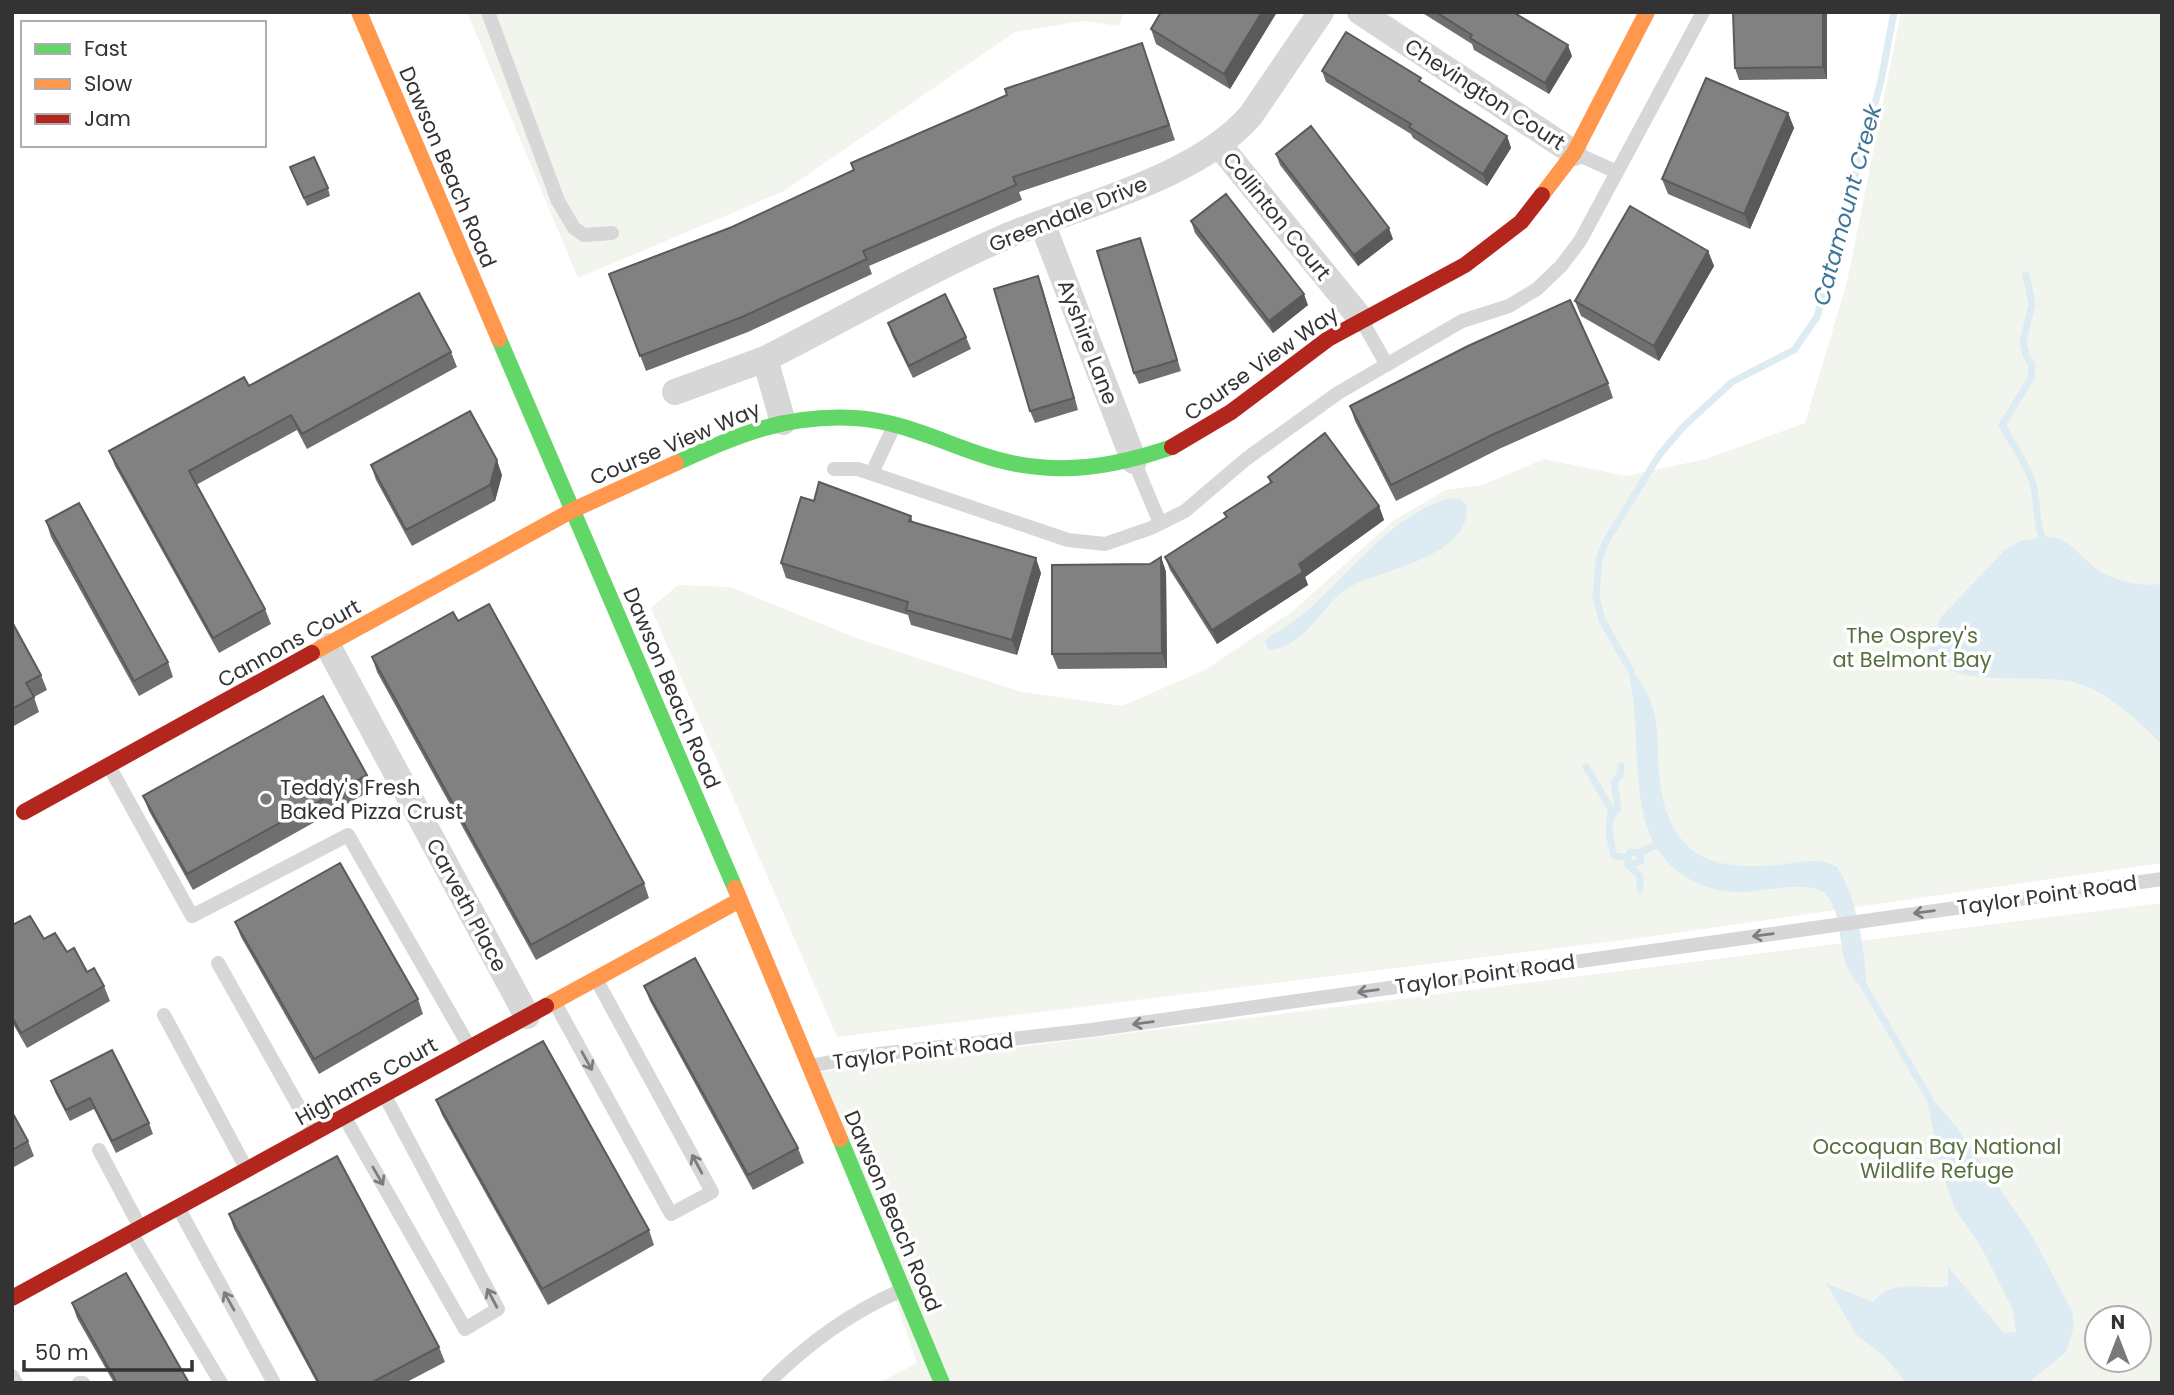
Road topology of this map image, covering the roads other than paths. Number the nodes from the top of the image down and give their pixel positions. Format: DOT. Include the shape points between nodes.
graph roads {
  1 [pos="359,12"];
  2 [pos="488,12"];
  3 [pos="1321,12"];
  4 [pos="1360,12"];
  5 [pos="1647,12"];
  6 [pos="1703,12"];
  7 [pos="1220,146"];
  8 [pos="1574,153"];
  9 [pos="1617,172"];
  10 [pos="1042,223"];
  11 [pos="612,233"];
  12 [pos="1361,319"];
  13 [pos="765,359"];
  14 [pos="1387,365"];
  15 [pos="675,393"];
  16 [pos="783,422"];
  17 [pos="895,425"];
  18 [pos="1134,461"];
  19 [pos="834,469"];
  20 [pos="872,473"];
  21 [pos="573,510"];
  22 [pos="1160,523"];
  23 [pos="328,646"];
  24 [pos="109,766"];
  25 [pos="24,812"];
  26 [pos="2162,879"];
  27 [pos="740,900"];
  28 [pos="218,963"];
  29 [pos="596,979"];
  30 [pos="554,1002"];
  31 [pos="164,1015"];
  32 [pos="527,1016"];
  33 [pos="470,1047"];
  34 [pos="808,1067"];
  35 [pos="384,1095"];
  36 [pos="344,1116"];
  37 [pos="314,1133"];
  38 [pos="99,1150"];
  39 [pos="247,1170"];
  40 [pos="178,1208"];
  41 [pos="136,1230"];
  42 [pos="904,1289"];
  43 [pos="12,1298"];
  44 [pos="12,1376"];
  45 [pos="16,1383"];
  46 [pos="221,1383"];
  47 [pos="274,1383"];
  48 [pos="768,1383"];
  49 [pos="942,1383"];
  1 -- 21 [label="street, Dawson Beach Road"];
  2 -- 11 [label="lane" via="566,218 584,235"];
  3 -- 7 [label="street, Greendale Drive" via="1251,115"];
  4 -- 8 [label="street, Chevington Court"];
  5 -- 8 [label="street, Course View Way"];
  6 -- 9 [label="lane"];
  7 -- 10 [label="street, Greendale Drive" via="1184,166"];
  7 -- 12 [label="street, Collinton Court"];
  8 -- 9 [label="lane"];
  8 -- 12 [label="street, Course View Way" via="1540,201 1497,242 1465,265"];
  9 -- 14 [label="lane" via="1580,241 1537,289 1509,306 1462,321"];
  10 -- 13 [label="street, Greendale Drive" via="1005,237"];
  10 -- 18 [label="street, Ayshire Lane"];
  12 -- 14 [label="lane"];
  12 -- 18 [label="street, Course View Way" via="1206,429"];
  13 -- 15 [label="street, Greendale Drive"];
  13 -- 16 [label="street"];
  14 -- 22 [label="lane" via="1338,393 1246,459 1185,511"];
  16 -- 17 [label="street, Course View Way" via="835,417"];
  16 -- 21 [label="street, Course View Way" via="747,431"];
  17 -- 18 [label="street, Course View Way" via="1040,469"];
  17 -- 20 [label="lane"];
  18 -- 22 [label="lane"];
  19 -- 20 [label="lane"];
  20 -- 22 [label="lane" via="1068,540 1105,544"];
  21 -- 23 [label="street, Cannons Court"];
  21 -- 27 [label="street, Dawson Beach Road"];
  23 -- 24 [label="street, Cannons Court"];
  23 -- 32 [label="street, Carveth Place"];
  24 -- 25 [label="street, Cannons Court"];
  24 -- 33 [label="lane" via="192,916 348,835"];
  26 -- 34 [label="lane, Taylor Point Road, one-way" via="1091,1030 861,1056"];
  27 -- 29 [label="street, Highams Court"];
  27 -- 34 [label="street, Dawson Beach Road"];
  28 -- 37 [label="lane"];
  29 -- 30 [label="street, Highams Court"];
  30 -- 29 [label="lane, one-way" via="671,1213 712,1192"];
  30 -- 32 [label="street, Highams Court"];
  31 -- 39 [label="lane"];
  32 -- 33 [label="street, Highams Court"];
  33 -- 35 [label="street, Highams Court"];
  34 -- 42 [label="street, Dawson Beach Road"];
  35 -- 36 [label="street, Highams Court"];
  36 -- 35 [label="lane, one-way" via="464,1329 498,1309"];
  36 -- 37 [label="street, Highams Court"];
  37 -- 39 [label="street, Highams Court"];
  38 -- 41 [label="lane"];
  39 -- 40 [label="street, Highams Court"];
  40 -- 41 [label="street, Highams Court"];
  47 -- 40 [label="lane, one-way"];
  41 -- 43 [label="street, Highams Court"];
  41 -- 46 [label="lane"];
  42 -- 48 [label="lane" via="841,1321"];
  42 -- 49 [label="street, Dawson Beach Road"];
  44 -- 45 [label="lane"];
}
